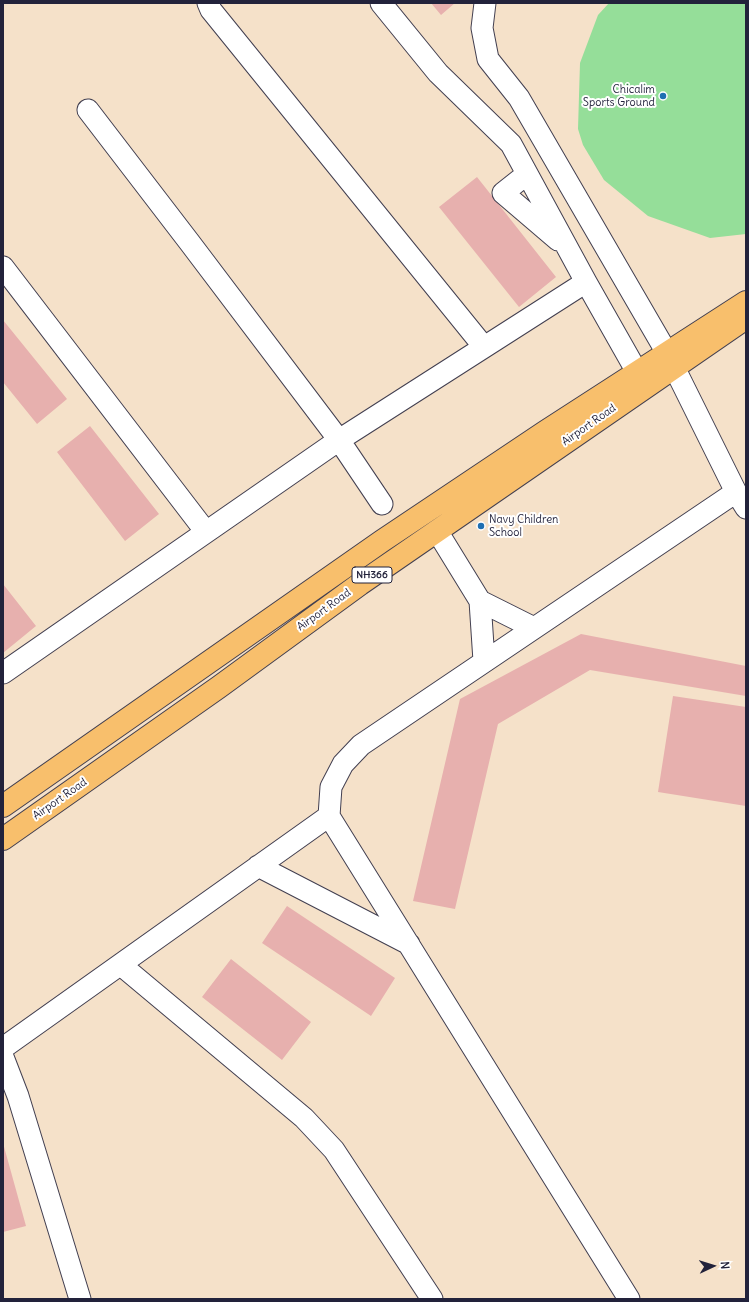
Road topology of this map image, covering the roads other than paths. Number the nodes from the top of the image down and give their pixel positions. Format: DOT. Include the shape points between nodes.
graph roads {
  1 [pos="208,3"];
  2 [pos="381,3"];
  3 [pos="485,3"];
  4 [pos="88,110"];
  5 [pos="527,174"];
  6 [pos="568,249"];
  7 [pos="3,267"];
  8 [pos="586,282"];
  9 [pos="746,302"];
  10 [pos="746,318"];
  11 [pos="484,347"];
  12 [pos="670,360"];
  13 [pos="638,372"];
  14 [pos="339,440"];
  15 [pos="741,500"];
  16 [pos="382,504"];
  17 [pos="437,531"];
  18 [pos="206,532"];
  19 [pos="480,602"];
  20 [pos="534,628"];
  21 [pos="484,661"];
  22 [pos="3,673"];
  23 [pos="3,806"];
  24 [pos="329,816"];
  25 [pos="3,839"];
  26 [pos="258,866"];
  27 [pos="409,945"];
  28 [pos="121,965"];
  29 [pos="3,1048"];
  30 [pos="3,1057"];
  31 [pos="80,1299"];
  32 [pos="432,1299"];
  33 [pos="629,1299"];
  1 -- 11 [label="street" via="211,10"];
  2 -- 5 [label="street" via="438,73 511,144"];
  3 -- 12 [label="street" via="482,28 488,59 519,98"];
  4 -- 14 [label="street"];
  5 -- 6 [label="street"];
  5 -- 6 [label="street" via="503,194"];
  6 -- 8 [label="street"];
  7 -- 18 [label="street"];
  8 -- 11 [label="street"];
  8 -- 13 [label="street"];
  9 -- 12 [label="highway, Airport Road / NH366"];
  10 -- 12 [label="highway, Airport Road / NH366"];
  11 -- 14 [label="street"];
  12 -- 13 [label="highway, Airport Road / NH366"];
  12 -- 15 [label="street"];
  12 -- 17 [label="highway, Airport Road / NH366"];
  13 -- 23 [label="highway, Airport Road / NH366" via="382,541"];
  14 -- 16 [label="street"];
  14 -- 18 [label="street"];
  15 -- 20 [label="street"];
  17 -- 19 [label="street"];
  17 -- 25 [label="highway, Airport Road / NH366"];
  18 -- 22 [label="street"];
  19 -- 20 [label="street"];
  19 -- 21 [label="street"];
  20 -- 21 [label="street"];
  21 -- 24 [label="street" via="356,750 343,764 331,787"];
  24 -- 26 [label="street"];
  24 -- 27 [label="street"];
  26 -- 27 [label="street"];
  26 -- 28 [label="street"];
  27 -- 33 [label="street"];
  28 -- 29 [label="street"];
  28 -- 32 [label="street" via="304,1118 334,1150"];
  30 -- 31 [label="street" via="18,1096"];
}
